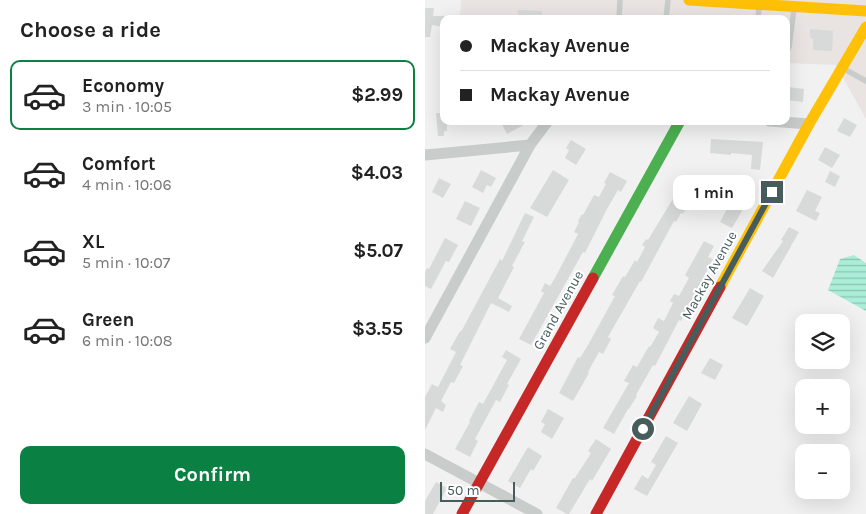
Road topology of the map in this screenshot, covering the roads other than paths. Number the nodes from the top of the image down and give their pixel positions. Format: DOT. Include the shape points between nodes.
graph roads {
  1 [pos="620,0"];
  2 [pos="668,0"];
  3 [pos="689,0"];
  4 [pos="759,4"];
  5 [pos="794,7"];
  6 [pos="866,11"];
  7 [pos="619,15"];
  8 [pos="666,15"];
  9 [pos="758,15"];
  10 [pos="866,27"];
  11 [pos="790,38"];
  12 [pos="842,68"];
  13 [pos="866,81"];
  14 [pos="790,123"];
  15 [pos="809,124"];
  16 [pos="545,125"];
  17 [pos="678,125"];
  18 [pos="530,146"];
  19 [pos="425,155"];
  20 [pos="425,338"];
  21 [pos="425,454"];
  22 [pos="479,483"];
  23 [pos="462,514"];
  24 [pos="537,514"];
  25 [pos="596,514"];
  1 -- 7 [label="lane"];
  2 -- 8 [label="lane"];
  3 -- 4 [label="street"];
  4 -- 5 [label="street"];
  4 -- 9 [label="lane"];
  5 -- 6 [label="street"];
  5 -- 11 [label="lane"];
  10 -- 12 [label="street, Mackay Avenue"];
  12 -- 13 [label="lane"];
  12 -- 15 [label="street, Mackay Avenue"];
  14 -- 15 [label="street"];
  15 -- 25 [label="street, Mackay Avenue"];
  16 -- 18 [label="street"];
  17 -- 22 [label="street, Grand Avenue"];
  18 -- 19 [label="street"];
  18 -- 20 [label="street"];
  21 -- 22 [label="street"];
  22 -- 23 [label="street, Grand Avenue"];
  22 -- 24 [label="street"];
}
